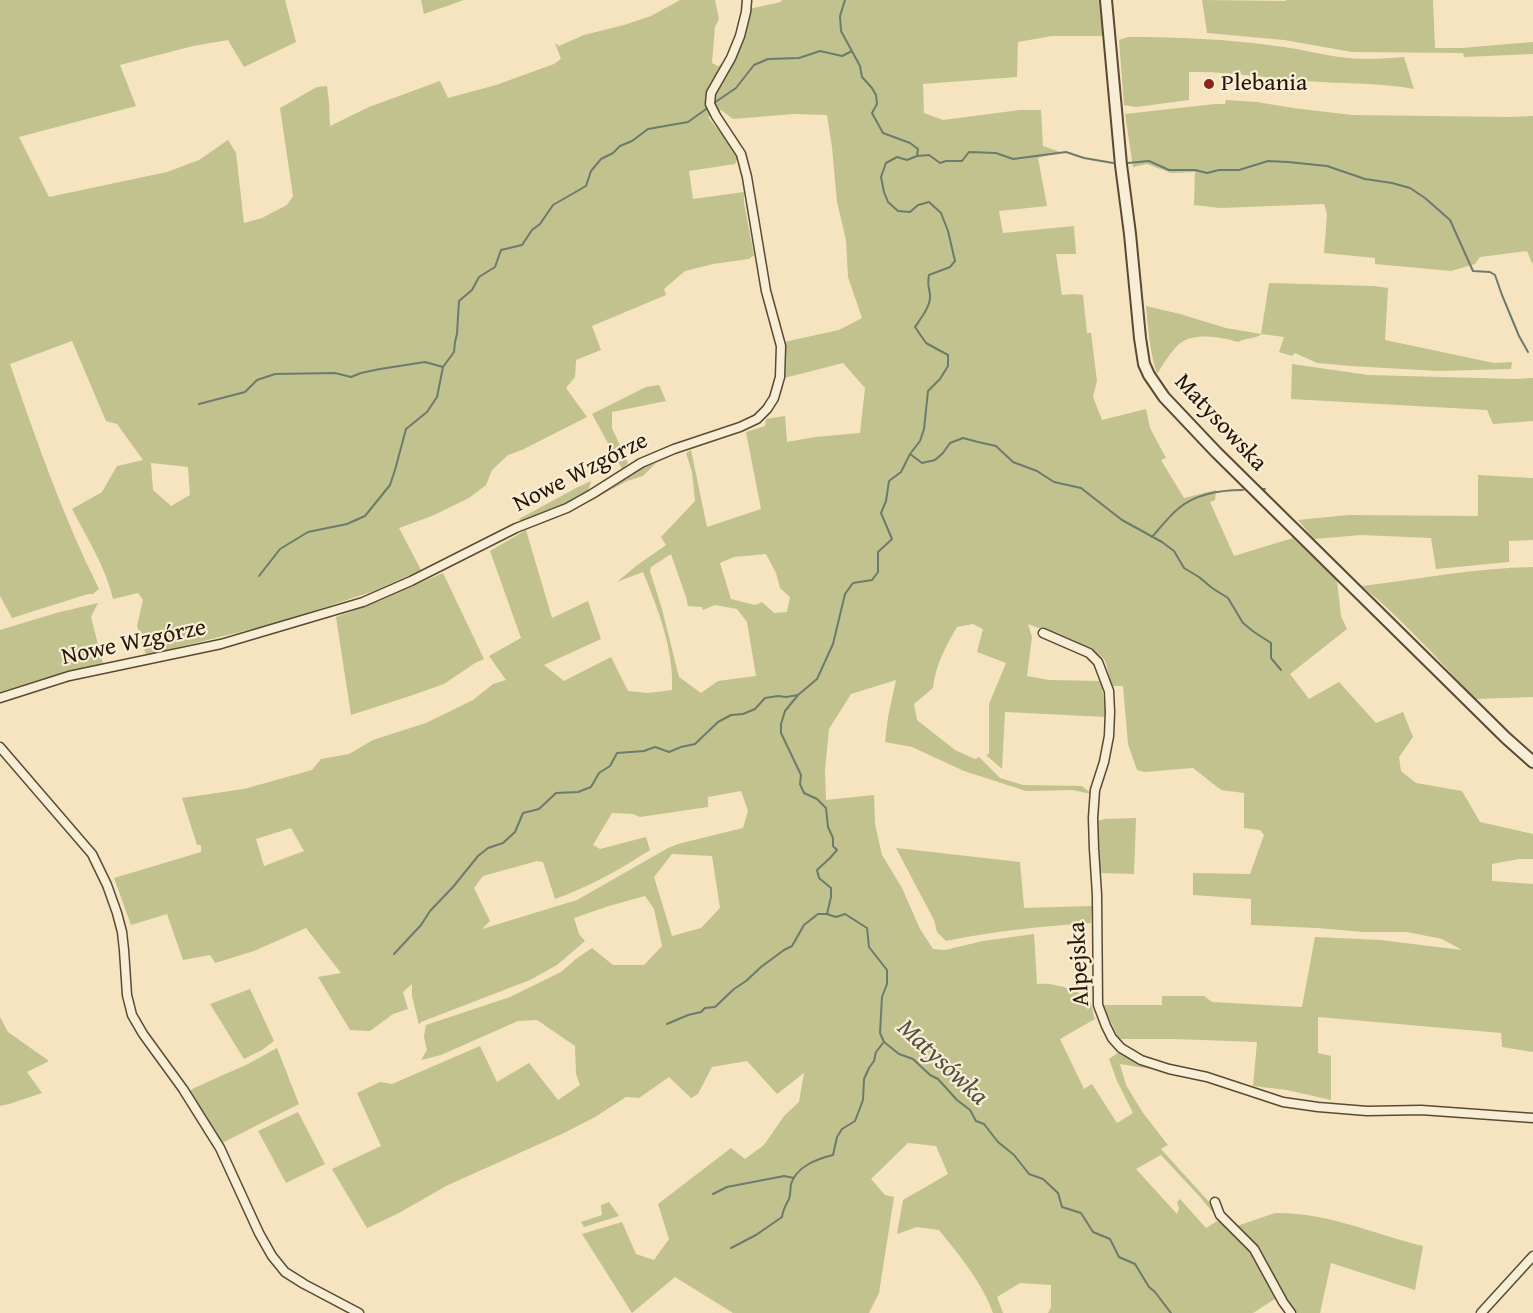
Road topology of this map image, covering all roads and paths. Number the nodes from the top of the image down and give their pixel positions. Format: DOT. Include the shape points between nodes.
graph roads {
  1 [pos="747,0"];
  2 [pos="1106,0"];
  3 [pos="1043,633"];
  4 [pos="0,698"];
  5 [pos="0,747"];
  6 [pos="1533,762"];
  7 [pos="1533,1118"];
  8 [pos="1215,1202"];
  9 [pos="1533,1256"];
  10 [pos="359,1313"];
  11 [pos="1291,1313"];
  12 [pos="1481,1313"];
  1 -- 4 [label="street, Nowe Wzgórze" via="740,36 711,93 710,104 741,154 766,291 781,346 780,377 767,410 740,427 641,463 567,508 516,528 363,602 221,644 69,676"];
  2 -- 6 [label="street, Matysowska" via="1141,345 1149,375 1164,397 1216,452"];
  3 -- 7 [label="street, Alpejska" via="1089,653 1098,662 1108,691 1109,736 1095,790 1094,818 1098,1005 1112,1038 1121,1048 1141,1060 1283,1102 1367,1111 1421,1110"];
  5 -- 10 [label="street" via="92,854 119,922 132,1015 220,1148 272,1256 285,1272"];
  8 -- 11 [label="street" via="1220,1215 1254,1249"];
  9 -- 12 [label="street"];
}
